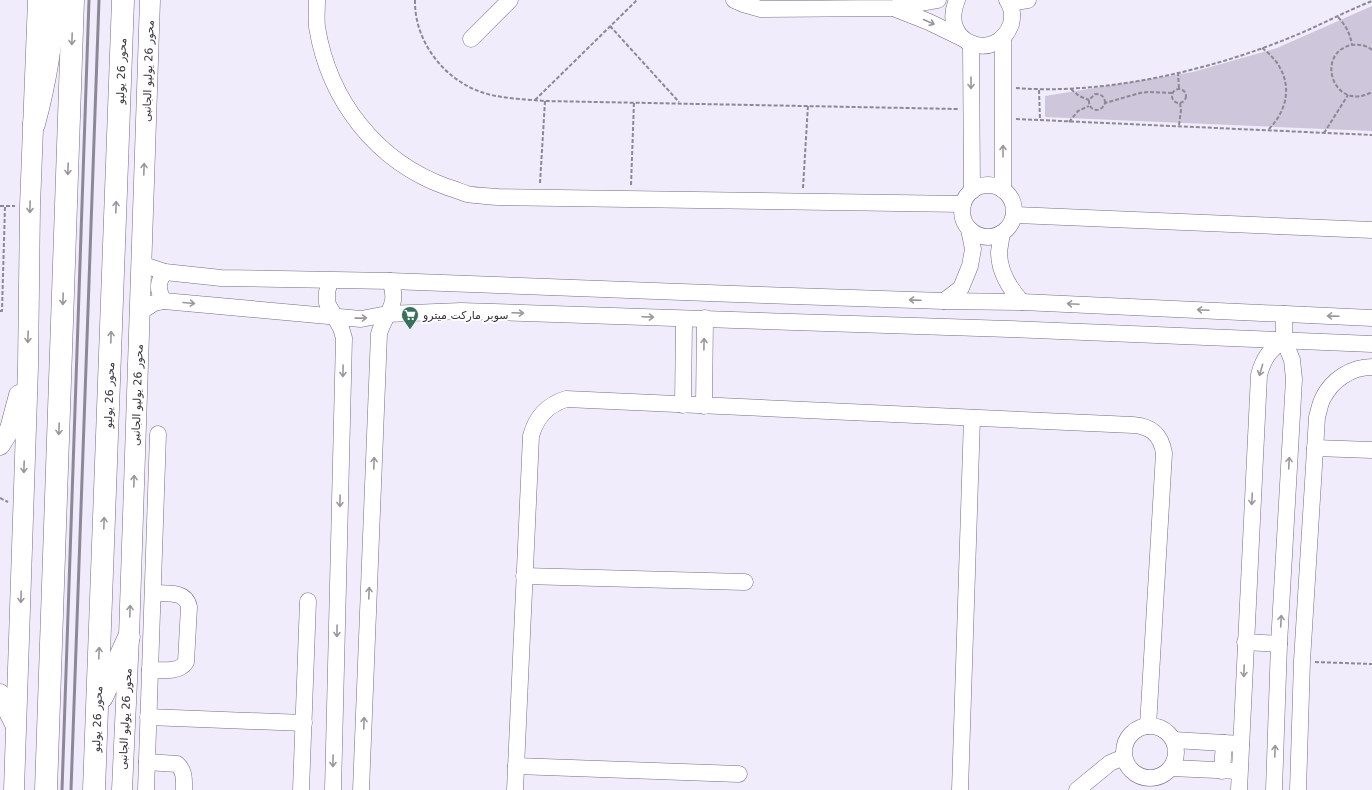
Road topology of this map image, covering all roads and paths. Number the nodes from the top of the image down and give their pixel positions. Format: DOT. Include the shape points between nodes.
graph roads {
  1 [pos="38,0"];
  2 [pos="54,0"];
  3 [pos="74,0"];
  4 [pos="123,0"];
  5 [pos="150,0"];
  6 [pos="317,0"];
  7 [pos="415,0"];
  8 [pos="510,0"];
  9 [pos="636,0"];
  10 [pos="734,0"];
  11 [pos="938,0"];
  12 [pos="957,0"];
  13 [pos="1028,0"];
  14 [pos="1008,1"];
  15 [pos="1372,1"];
  16 [pos="894,8"];
  17 [pos="1338,17"];
  18 [pos="610,26"];
  19 [pos="1003,37"];
  20 [pos="471,39"];
  21 [pos="967,41"];
  22 [pos="1352,45"];
  23 [pos="1262,48"];
  24 [pos="1372,50"];
  25 [pos="1178,72"];
  26 [pos="1003,87"];
  27 [pos="1071,89"];
  28 [pos="1179,89"];
  29 [pos="1039,90"];
  30 [pos="1372,92"];
  31 [pos="1172,94"];
  32 [pos="1348,95"];
  33 [pos="535,100"];
  34 [pos="1089,100"];
  35 [pos="545,101"];
  36 [pos="634,102"];
  37 [pos="680,103"];
  38 [pos="1105,103"];
  39 [pos="1180,103"];
  40 [pos="808,106"];
  41 [pos="1089,106"];
  42 [pos="971,109"];
  43 [pos="1003,118"];
  44 [pos="1040,120"];
  45 [pos="1069,122"];
  46 [pos="34,124"];
  47 [pos="1179,125"];
  48 [pos="1268,130"];
  49 [pos="1324,133"];
  50 [pos="1372,135"];
  51 [pos="1003,190"];
  52 [pos="539,198"];
  53 [pos="968,198"];
  54 [pos="630,199"];
  55 [pos="802,202"];
  56 [pos="5,206"];
  57 [pos="1014,215"];
  58 [pos="0,222"];
  59 [pos="4,222"];
  60 [pos="969,229"];
  61 [pos="1372,230"];
  62 [pos="1002,233"];
  63 [pos="0,259"];
  64 [pos="4,259"];
  65 [pos="141,264"];
  66 [pos="165,272"];
  67 [pos="330,280"];
  68 [pos="390,281"];
  69 [pos="164,301"];
  70 [pos="944,301"];
  71 [pos="1022,302"];
  72 [pos="0,311"];
  73 [pos="140,312"];
  74 [pos="387,314"];
  75 [pos="1284,314"];
  76 [pos="334,316"];
  77 [pos="705,318"];
  78 [pos="1372,318"];
  79 [pos="684,319"];
  80 [pos="1284,340"];
  81 [pos="1372,344"];
  82 [pos="28,367"];
  83 [pos="1372,367"];
  84 [pos="683,405"];
  85 [pos="704,406"];
  86 [pos="972,418"];
  87 [pos="158,434"];
  88 [pos="0,445"];
  89 [pos="1315,448"];
  90 [pos="1372,450"];
  91 [pos="524,576"];
  92 [pos="745,582"];
  93 [pos="153,593"];
  94 [pos="308,601"];
  95 [pos="129,638"];
  96 [pos="1245,642"];
  97 [pos="1279,644"];
  98 [pos="1302,661"];
  99 [pos="1372,664"];
  100 [pos="150,670"];
  101 [pos="0,694"];
  102 [pos="97,707"];
  103 [pos="148,717"];
  104 [pos="304,723"];
  105 [pos="1148,726"];
  106 [pos="16,728"];
  107 [pos="1174,740"];
  108 [pos="1224,743"];
  109 [pos="1241,744"];
  110 [pos="1124,757"];
  111 [pos="147,762"];
  112 [pos="516,766"];
  113 [pos="1171,768"];
  114 [pos="1222,771"];
  115 [pos="1239,771"];
  116 [pos="739,774"];
  117 [pos="1145,784"];
  118 [pos="14,790"];
  119 [pos="46,790"];
  120 [pos="94,790"];
  121 [pos="122,790"];
  122 [pos="146,790"];
  123 [pos="184,790"];
  124 [pos="302,790"];
  125 [pos="333,790"];
  126 [pos="361,790"];
  127 [pos="515,790"];
  128 [pos="960,790"];
  129 [pos="1076,790"];
  130 [pos="1239,790"];
  131 [pos="1274,790"];
  132 [pos="1298,790"];
  1 -- 46 [label="main road"];
  2 -- 46 [label="highway" via="49,59"];
  3 -- 119 [label="highway, one-way"];
  102 -- 4 [label="highway, محور 26 يوليو, one-way"];
  65 -- 5 [label="main road, محور 26 يوليو الجانبى, one-way"];
  6 -- 52 [label="street" via="317,26 326,65 343,101 366,133 395,160 430,180 467,194"];
  7 -- 33 [label="path" via="414,10 422,36 436,60 456,79 480,92 507,98"];
  8 -- 20 [label="street"];
  9 -- 18 [label="path"];
  10 -- 16 [label="street" via="761,10"];
  11 -- 16 [label="street"];
  12 -- 21 [label="street" via="952,20 956,30"];
  13 -- 14 [label="street"];
  14 -- 19 [label="street" via="1012,21"];
  15 -- 17 [label="path"];
  16 -- 21 [label="street, one-way"];
  17 -- 22 [label="path" via="1350,35"];
  17 -- 23 [label="path"];
  18 -- 33 [label="path"];
  18 -- 37 [label="path"];
  19 -- 21 [label="street" via="988,45 979,46"];
  19 -- 26 [label="street"];
  21 -- 42 [label="street, one-way"];
  22 -- 24 [label="path" via="1363,45"];
  22 -- 32 [label="path" via="1337,54 1331,67 1336,87"];
  23 -- 25 [label="path"];
  23 -- 48 [label="path" via="1281,69 1286,88 1284,107"];
  25 -- 27 [label="path"];
  25 -- 28 [label="path"];
  26 -- 29 [label="path"];
  26 -- 43 [label="street"];
  27 -- 29 [label="path"];
  27 -- 34 [label="path"];
  28 -- 31 [label="path"];
  28 -- 39 [label="path" via="1186,94 1185,100"];
  29 -- 44 [label="path"];
  30 -- 32 [label="path" via="1360,96"];
  31 -- 38 [label="path" via="1148,92"];
  31 -- 39 [label="path" via="1174,101"];
  32 -- 49 [label="path"];
  33 -- 35 [label="path"];
  34 -- 38 [label="path" via="1095,94 1099,94 1103,96"];
  34 -- 41 [label="path"];
  35 -- 36 [label="path"];
  35 -- 52 [label="path"];
  36 -- 37 [label="path"];
  36 -- 54 [label="path"];
  37 -- 40 [label="path"];
  38 -- 41 [label="path" via="1104,107 1096,111"];
  39 -- 47 [label="path"];
  40 -- 42 [label="path"];
  40 -- 55 [label="path"];
  41 -- 45 [label="path" via="1078,112"];
  42 -- 53 [label="street"];
  43 -- 44 [label="path"];
  51 -- 43 [label="street, one-way"];
  44 -- 45 [label="path"];
  45 -- 47 [label="path"];
  46 -- 82 [label="main road, one-way"];
  47 -- 48 [label="path"];
  48 -- 49 [label="path"];
  49 -- 50 [label="path"];
  51 -- 53 [label="street" via="990,185 984,186"];
  51 -- 57 [label="street" via="1012,201"];
  52 -- 54 [label="street"];
  53 -- 55 [label="street"];
  53 -- 60 [label="street" via="962,213"];
  54 -- 55 [label="street"];
  56 -- 59 [label="path"];
  57 -- 61 [label="street"];
  57 -- 62 [label="street" via="1008,228"];
  58 -- 59 [label="path"];
  59 -- 64 [label="path"];
  60 -- 62 [label="street" via="985,237"];
  60 -- 70 [label="street" via="973,250 970,266 961,288"];
  62 -- 71 [label="street" via="999,252 1001,266 1010,289"];
  63 -- 64 [label="path"];
  64 -- 72 [label="path"];
  65 -- 66 [label="street"];
  65 -- 73 [label="main road, محور 26 يوليو الجانبى"];
  66 -- 67 [label="street" via="221,278"];
  66 -- 69 [label="street" via="158,289"];
  67 -- 68 [label="street"];
  67 -- 76 [label="street" via="327,303"];
  70 -- 68 [label="street, one-way"];
  68 -- 74 [label="street" via="394,301"];
  69 -- 73 [label="street"];
  69 -- 76 [label="street, one-way"];
  70 -- 71 [label="street"];
  75 -- 71 [label="street, one-way"];
  95 -- 73 [label="main road, محور 26 يوليو الجانبى, one-way"];
  76 -- 74 [label="street, one-way" via="361,319"];
  74 -- 79 [label="street, one-way" via="462,311"];
  126 -- 74 [label="street, one-way" via="379,334"];
  78 -- 75 [label="street, one-way"];
  75 -- 80 [label="street"];
  76 -- 125 [label="street, one-way" via="344,338"];
  77 -- 79 [label="street"];
  77 -- 80 [label="street"];
  85 -- 77 [label="street, one-way"];
  79 -- 84 [label="street"];
  80 -- 81 [label="street"];
  80 -- 96 [label="street, one-way" via="1267,354 1259,375"];
  97 -- 80 [label="street, one-way" via="1294,379 1292,360"];
  82 -- 88 [label="main road" via="10,429"];
  82 -- 106 [label="main road, one-way"];
  83 -- 89 [label="street" via="1348,373 1333,384 1322,399 1317,417"];
  84 -- 85 [label="street"];
  84 -- 91 [label="street" via="566,399 552,404 541,414 533,428 530,444"];
  85 -- 86 [label="street"];
  86 -- 105 [label="street" via="1140,425 1152,430 1160,440 1164,453"];
  86 -- 128 [label="street"];
  87 -- 93 [label="street"];
  89 -- 90 [label="street"];
  89 -- 98 [label="street"];
  91 -- 92 [label="street"];
  91 -- 112 [label="street"];
  93 -- 100 [label="street"];
  93 -- 100 [label="street" via="181,595 187,600 189,607 186,662 178,669"];
  94 -- 104 [label="street"];
  95 -- 102 [label="highway"];
  95 -- 121 [label="main road, محور 26 يوليو الجانبى"];
  96 -- 97 [label="street"];
  96 -- 109 [label="street, one-way"];
  131 -- 97 [label="street, one-way"];
  98 -- 99 [label="path"];
  98 -- 132 [label="street"];
  100 -- 103 [label="street"];
  101 -- 106 [label="main road"];
  102 -- 120 [label="highway, محور 26 يوليو"];
  103 -- 104 [label="street"];
  103 -- 111 [label="street"];
  104 -- 124 [label="street"];
  105 -- 107 [label="street" via="1158,727"];
  105 -- 110 [label="street" via="1139,728 1126,740"];
  106 -- 118 [label="main road"];
  107 -- 108 [label="street"];
  107 -- 113 [label="street" via="1176,760"];
  108 -- 109 [label="street"];
  108 -- 114 [label="street"];
  109 -- 115 [label="street"];
  110 -- 117 [label="street" via="1133,773"];
  110 -- 129 [label="street" via="1110,763"];
  111 -- 122 [label="street"];
  111 -- 123 [label="street" via="177,764 184,773"];
  112 -- 116 [label="street"];
  112 -- 127 [label="street"];
  113 -- 114 [label="street"];
  113 -- 117 [label="street"];
  114 -- 115 [label="street"];
  115 -- 130 [label="street"];
}
